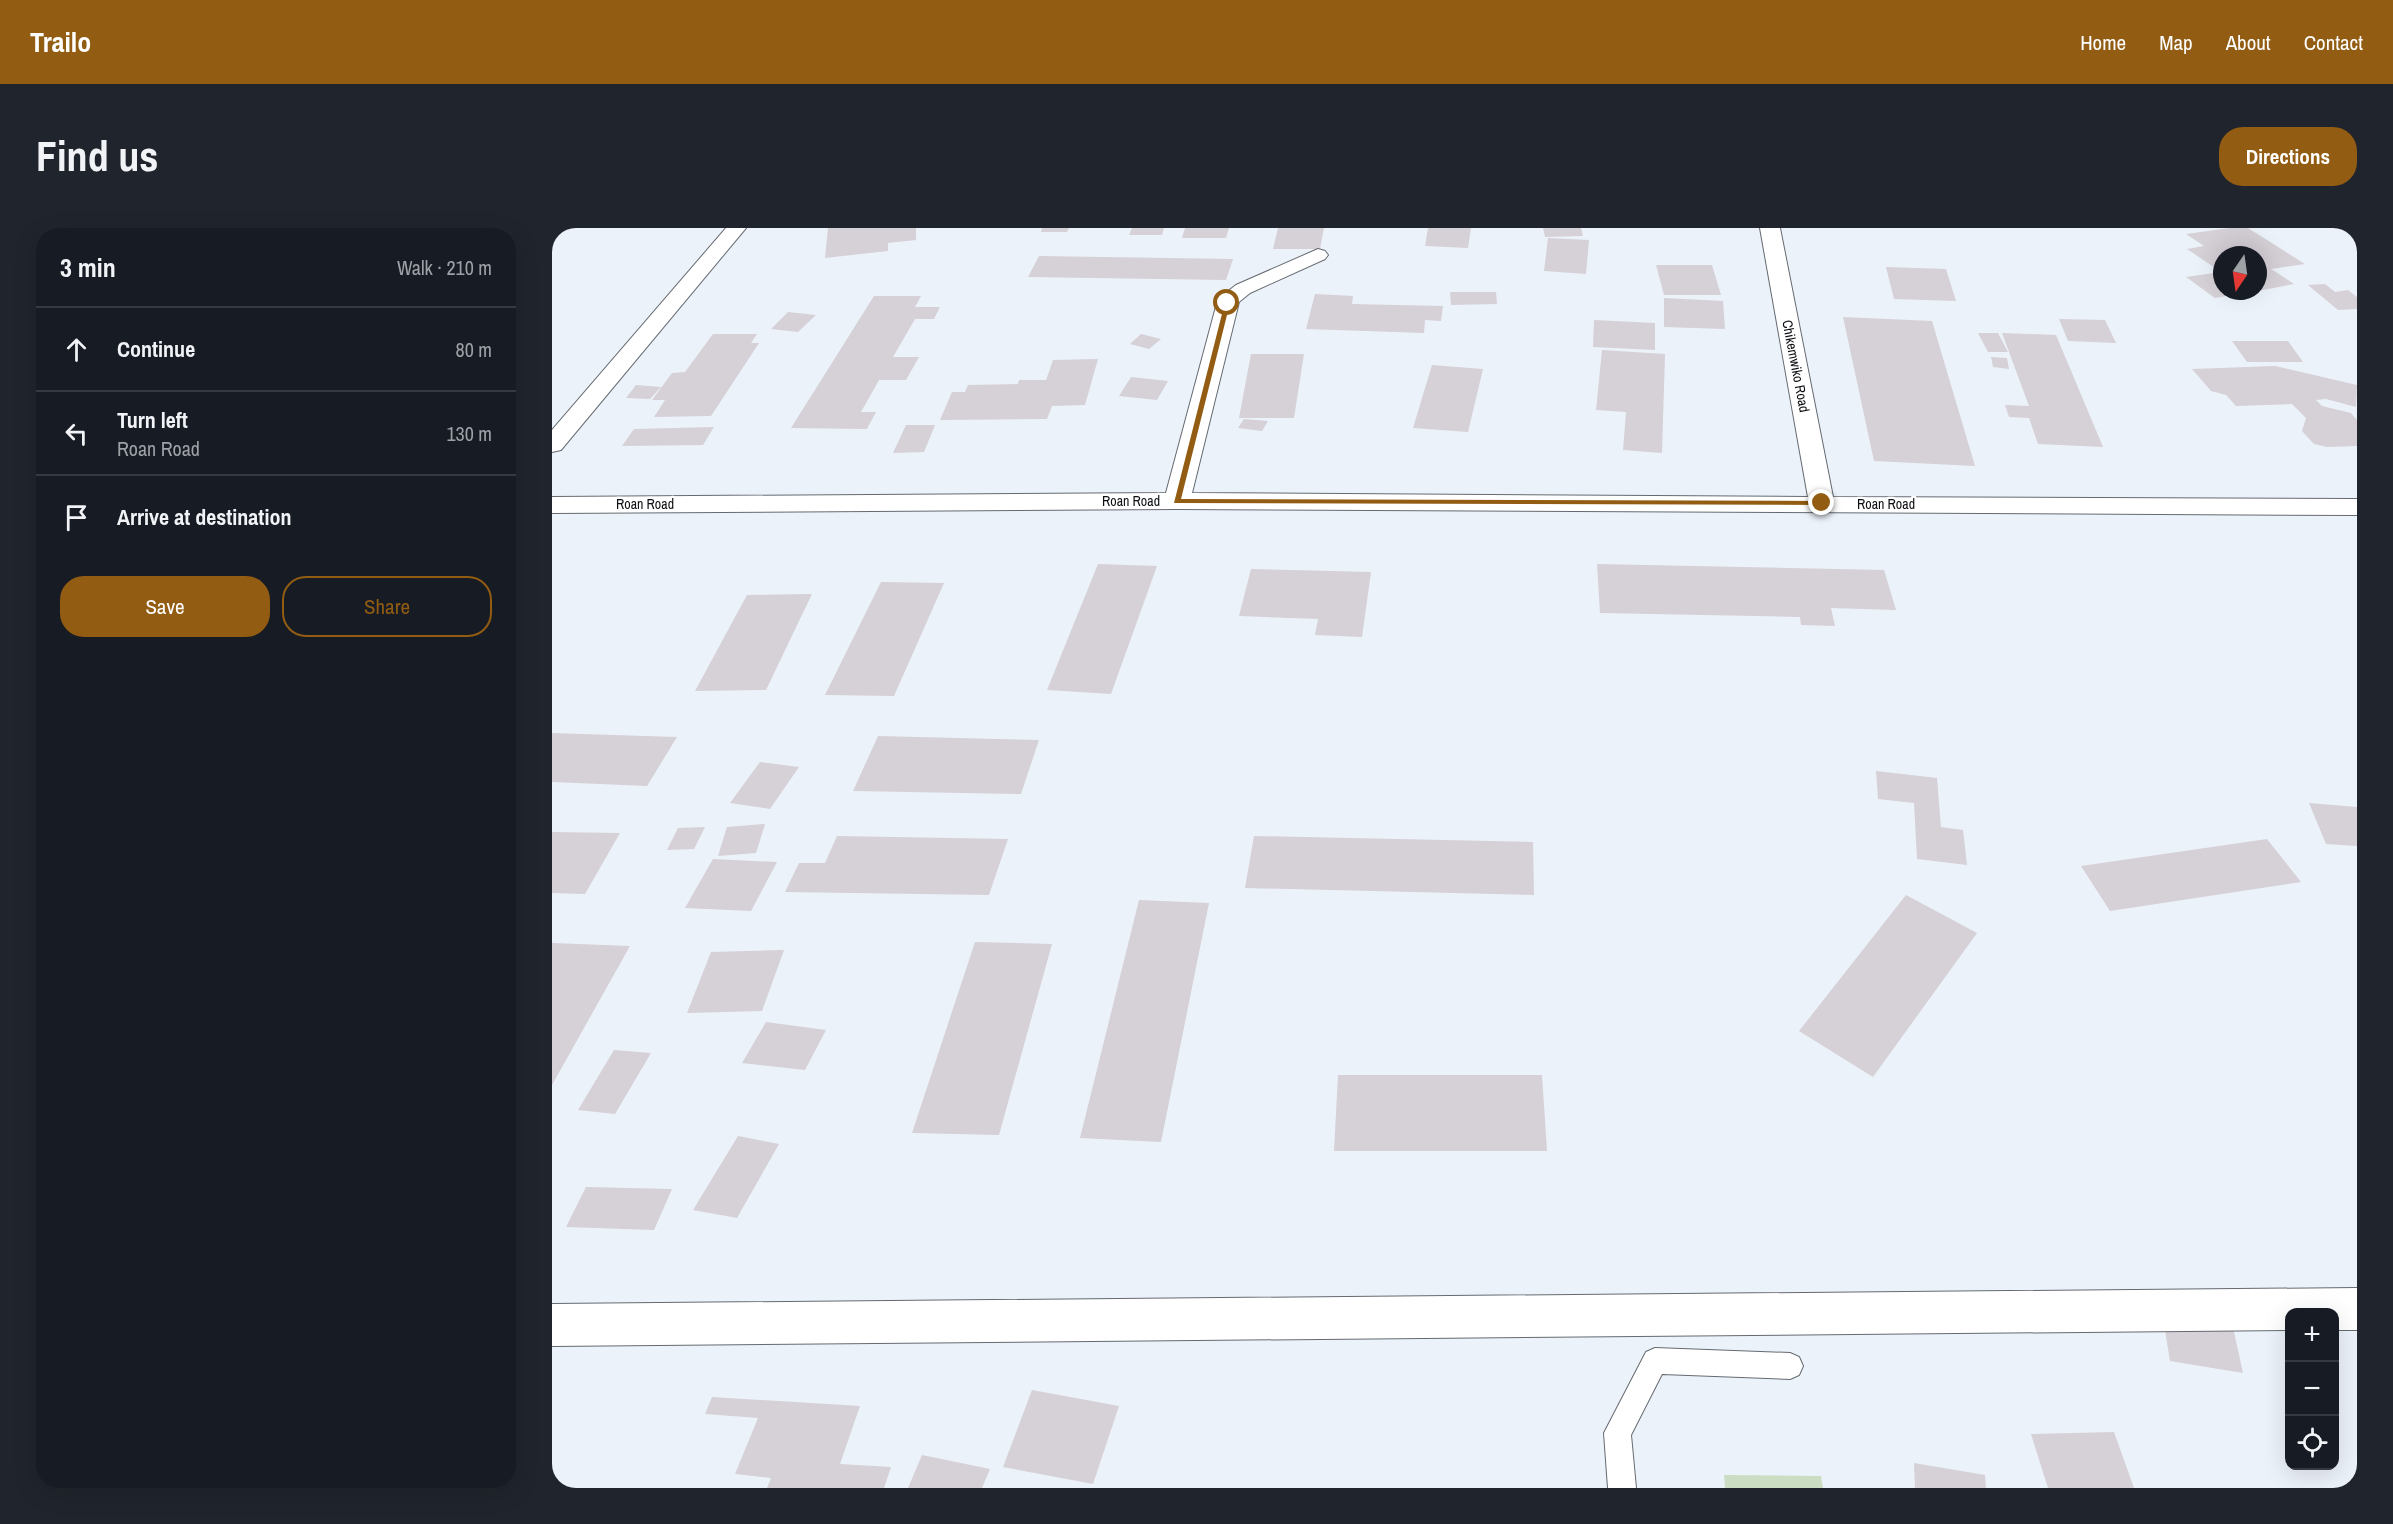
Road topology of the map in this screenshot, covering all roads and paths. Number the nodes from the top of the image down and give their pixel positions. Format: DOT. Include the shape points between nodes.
graph roads {
  1 [pos="736,228"];
  2 [pos="1770,228"];
  3 [pos="1318,255"];
  4 [pos="552,445"];
  5 [pos="1177,501"];
  6 [pos="1822,503"];
  7 [pos="552,505"];
  8 [pos="2357,507"];
  9 [pos="2357,1309"];
  10 [pos="552,1325"];
  11 [pos="1790,1366"];
  12 [pos="1622,1488"];
  1 -- 4 [label="street"];
  2 -- 6 [label="street, Chikemwiko Road"];
  3 -- 5 [label="street" via="1229,299"];
  5 -- 6 [label="street, Roan Road"];
  5 -- 7 [label="street, Roan Road"];
  6 -- 8 [label="street, Roan Road"];
  9 -- 10 [label="street"];
  11 -- 12 [label="lane" via="1655,1360 1617,1433"];
}
